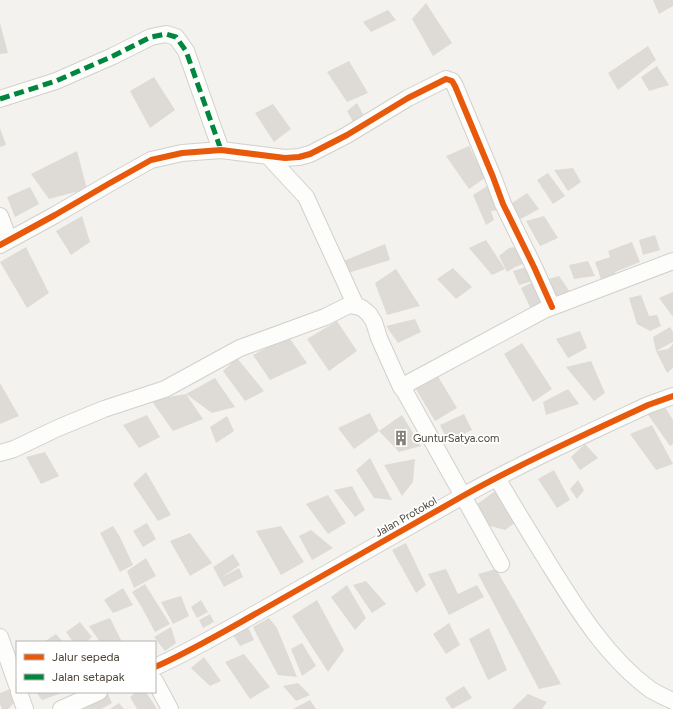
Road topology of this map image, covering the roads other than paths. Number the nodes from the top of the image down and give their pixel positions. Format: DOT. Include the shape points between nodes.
graph roads {
  1 [pos="0,98"];
  2 [pos="221,150"];
  3 [pos="268,156"];
  4 [pos="0,216"];
  5 [pos="5,242"];
  6 [pos="673,261"];
  7 [pos="356,306"];
  8 [pos="552,307"];
  9 [pos="401,387"];
  10 [pos="673,396"];
  11 [pos="0,453"];
  12 [pos="497,478"];
  13 [pos="463,496"];
  14 [pos="501,564"];
  15 [pos="0,637"];
  16 [pos="156,667"];
  17 [pos="16,682"];
  18 [pos="156,683"];
  19 [pos="19,693"];
  20 [pos="97,693"];
  21 [pos="673,701"];
  22 [pos="25,709"];
  23 [pos="62,709"];
  24 [pos="170,709"];
  1 -- 2 [label="street" via="56,81 152,37 166,34 176,37 186,51"];
  2 -- 3 [label="street"];
  2 -- 5 [label="street" via="182,153 151,160"];
  3 -- 7 [label="street" via="306,197"];
  3 -- 8 [label="street" via="285,158 310,154 347,136 408,98 446,79 452,81 503,204"];
  4 -- 5 [label="street"];
  6 -- 8 [label="street"];
  7 -- 9 [label="street" via="369,314 374,322"];
  7 -- 11 [label="street" via="349,305 325,317 240,348 165,388 104,409"];
  8 -- 9 [label="street"];
  9 -- 13 [label="street"];
  10 -- 12 [label="street, Jalan Protokol" via="648,404"];
  12 -- 13 [label="street, Jalan Protokol"];
  12 -- 21 [label="street" via="561,584 597,636 628,670 652,691"];
  13 -- 14 [label="street"];
  13 -- 16 [label="street, Jalan Protokol" via="178,657"];
  15 -- 17 [label="street"];
  18 -- 24 [label="street"];
  19 -- 22 [label="street"];
  20 -- 23 [label="street"];
}
